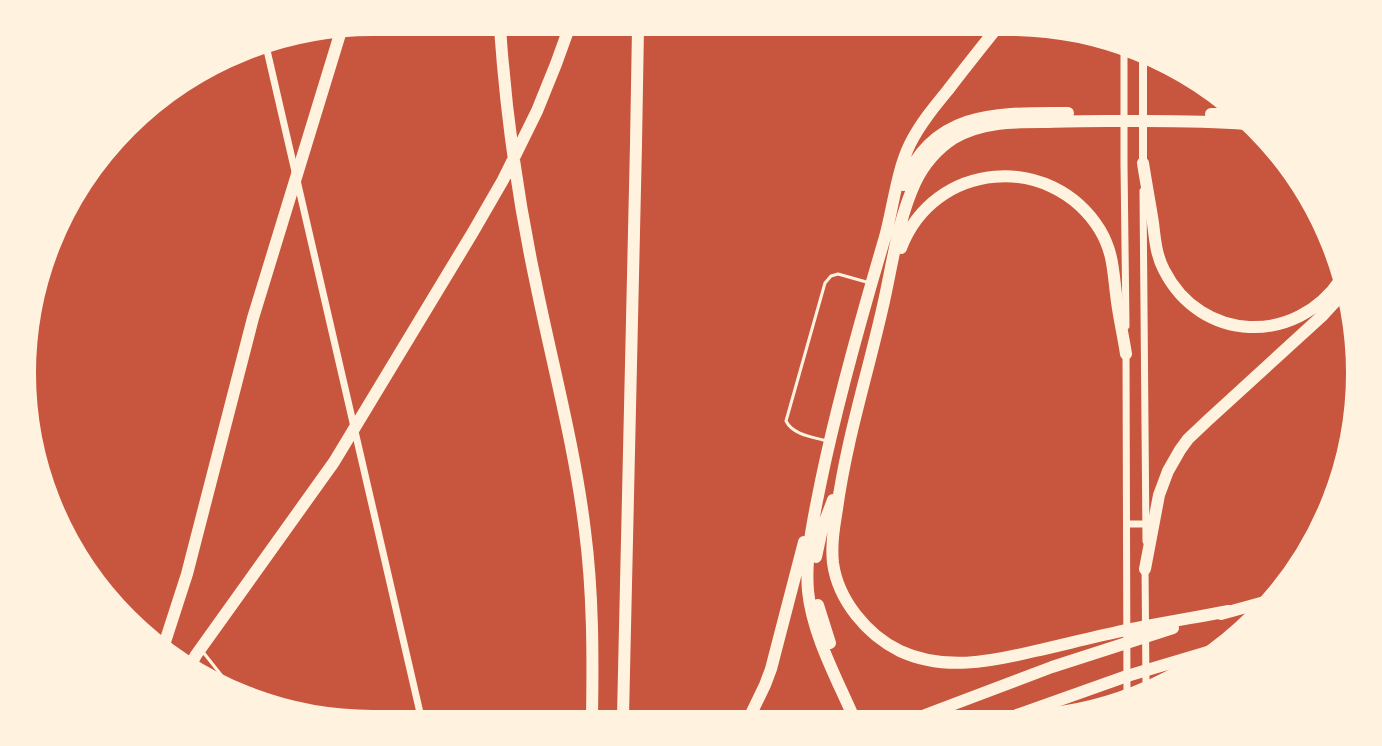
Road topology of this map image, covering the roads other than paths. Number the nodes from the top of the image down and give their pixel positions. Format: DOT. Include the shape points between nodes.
graph roads {
  1 [pos="501,35"];
  2 [pos="566,35"];
  3 [pos="638,35"];
  4 [pos="991,35"];
  5 [pos="339,37"];
  6 [pos="267,52"];
  7 [pos="1124,55"];
  8 [pos="1143,63"];
  9 [pos="1227,115"];
  10 [pos="1087,117"];
  11 [pos="1185,118"];
  12 [pos="1236,123"];
  13 [pos="1143,163"];
  14 [pos="891,216"];
  15 [pos="889,279"];
  16 [pos="871,283"];
  17 [pos="1335,286"];
  18 [pos="1338,298"];
  19 [pos="1126,354"];
  20 [pos="829,441"];
  21 [pos="841,480"];
  22 [pos="818,495"];
  23 [pos="1126,524"];
  24 [pos="1146,524"];
  25 [pos="1145,569"];
  26 [pos="1256,604"];
  27 [pos="1192,620"];
  28 [pos="165,639"];
  29 [pos="200,648"];
  30 [pos="1194,656"];
  31 [pos="194,659"];
  32 [pos="221,674"];
  33 [pos="1146,681"];
  34 [pos="1127,689"];
  35 [pos="1033,710"];
  36 [pos="420,711"];
  37 [pos="592,711"];
  38 [pos="623,711"];
  39 [pos="752,711"];
  40 [pos="851,711"];
  41 [pos="859,711"];
  42 [pos="937,711"];
  1 -- 37 [label="highway" via="515,172 535,284 571,445 585,532 592,628"];
  2 -- 29 [label="highway" via="537,110 490,204 334,462"];
  3 -- 38 [label="highway"];
  4 -- 14 [label="highway" via="913,138 903,163"];
  5 -- 28 [label="highway" via="252,318 187,574"];
  6 -- 36 [label="street"];
  7 -- 19 [label="street"];
  8 -- 13 [label="main road"];
  9 -- 11 [label="highway"];
  10 -- 11 [label="highway"];
  10 -- 14 [label="highway" via="997,114 972,119 951,128 931,142 916,159 906,176"];
  10 -- 15 [label="highway" via="987,125 957,136 940,149 926,164 911,194 898,234"];
  11 -- 12 [label="highway"];
  13 -- 17 [label="highway" via="1160,261 1176,289 1203,313 1222,322 1245,327 1280,324 1295,320 1314,308"];
  13 -- 24 [label="street"];
  14 -- 16 [label="highway"];
  15 -- 19 [label="highway" via="910,229 923,211 940,197 968,182 988,177 1023,177 1033,180 1058,190 1075,202 1089,216 1105,240 1114,265"];
  15 -- 21 [label="highway"];
  16 -- 20 [label="highway"];
  16 -- 20 [label="lane" via="838,274 831,276 825,283 786,421 788,426 797,432"];
  18 -- 25 [label="highway" via="1207,420 1180,450 1159,495"];
  19 -- 23 [label="street"];
  20 -- 22 [label="highway"];
  21 -- 27 [label="highway" via="833,565 845,598 872,632 889,645 919,658 957,664 986,661 1121,631"];
  21 -- 41 [label="highway" via="818,544 816,588 825,629"];
  22 -- 39 [label="highway" via="771,669"];
  22 -- 40 [label="highway" via="808,558 810,603 815,628"];
  23 -- 24 [label="street"];
  23 -- 34 [label="street"];
  24 -- 25 [label="street"];
  25 -- 33 [label="street"];
  26 -- 27 [label="highway"];
  27 -- 42 [label="highway" via="978,694"];
  29 -- 31 [label="highway"];
  29 -- 32 [label="lane"];
  30 -- 35 [label="highway"];
}
